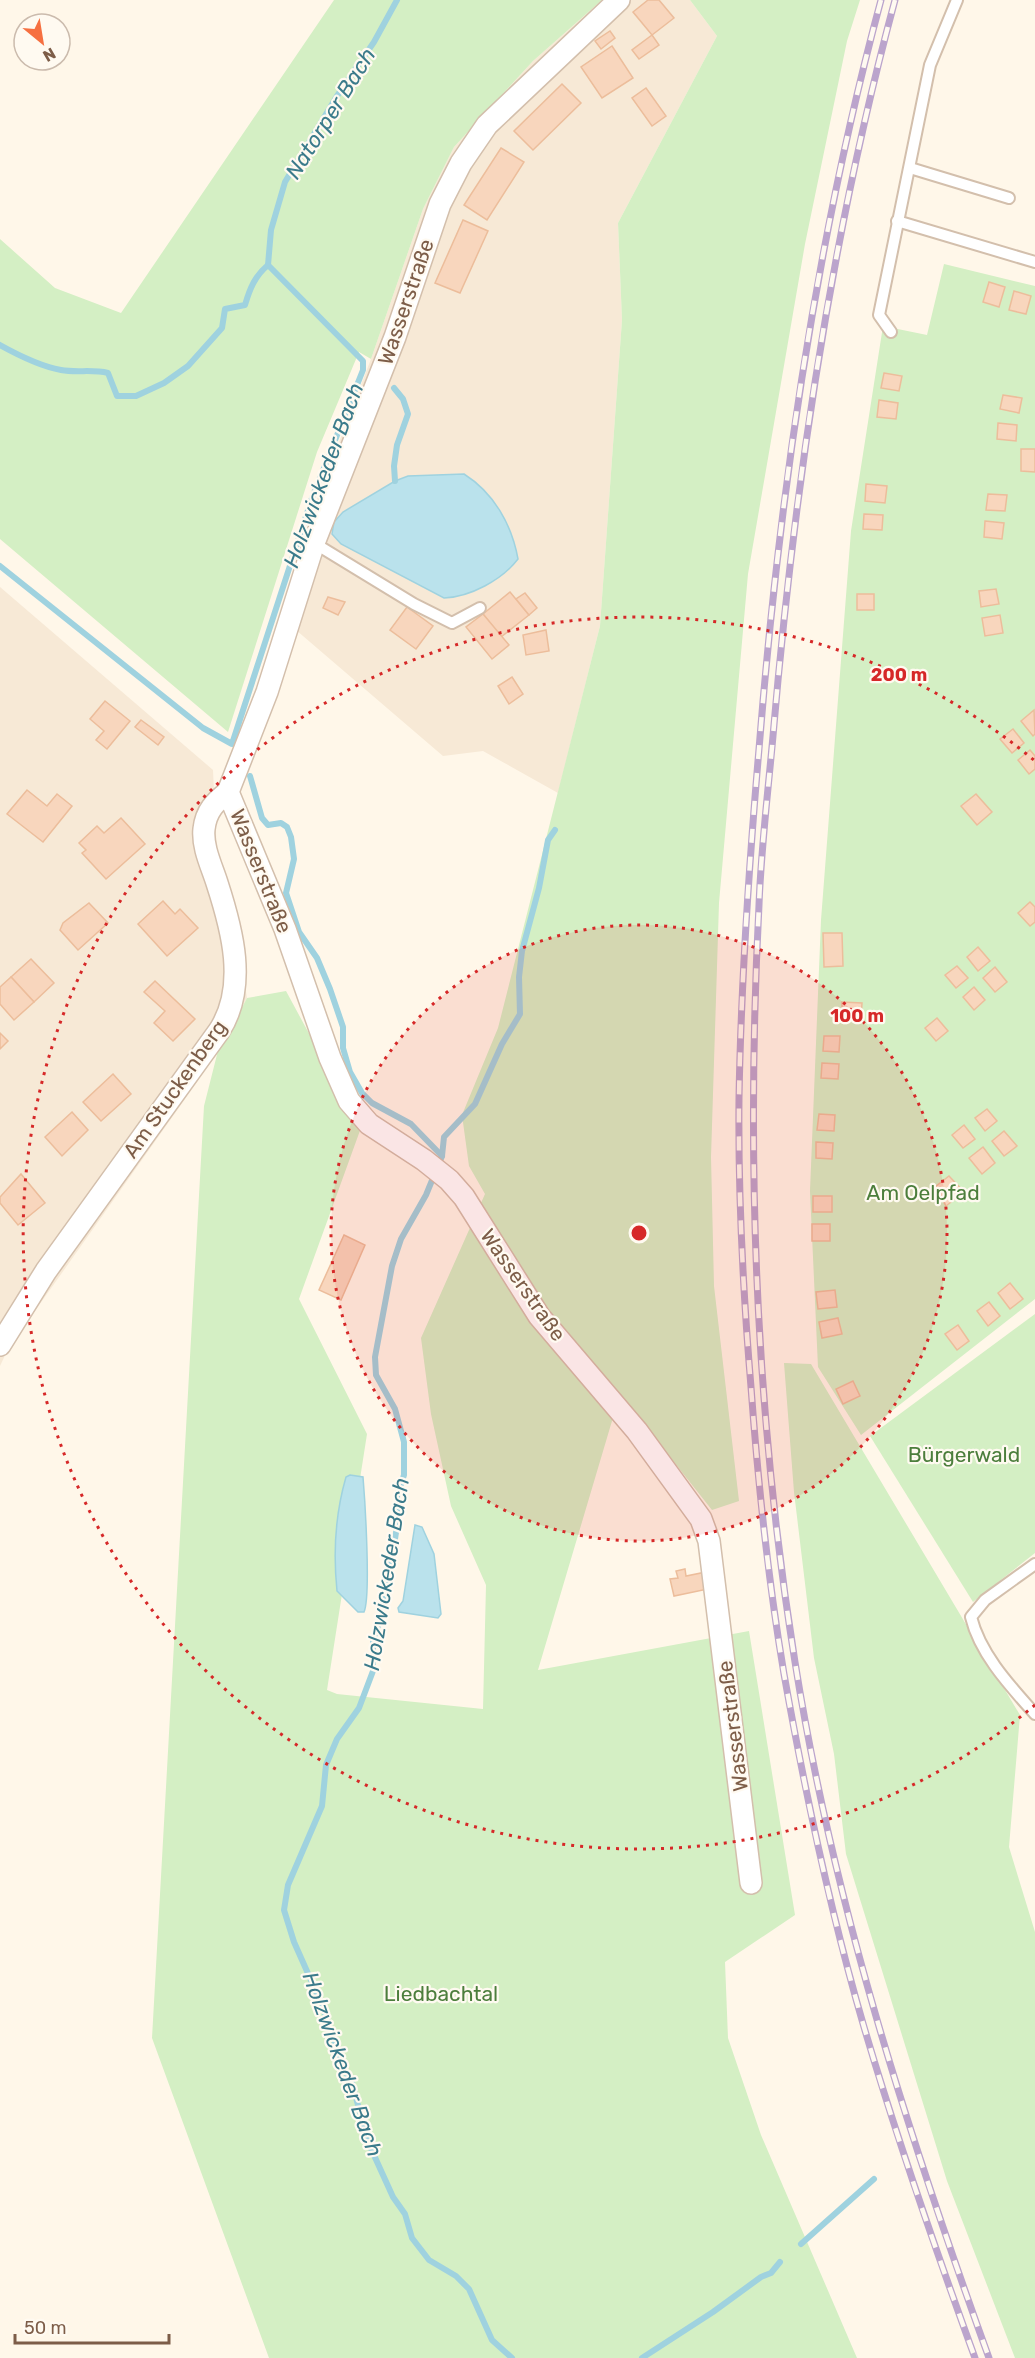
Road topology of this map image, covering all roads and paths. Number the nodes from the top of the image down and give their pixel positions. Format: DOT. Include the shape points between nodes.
graph roads {
  1 [pos="619,0"];
  2 [pos="957,0"];
  3 [pos="910,168"];
  4 [pos="1010,198"];
  5 [pos="897,221"];
  6 [pos="1035,262"];
  7 [pos="891,332"];
  8 [pos="314,543"];
  9 [pos="480,608"];
  10 [pos="221,797"];
  11 [pos="0,1345"];
  12 [pos="1035,1564"];
  13 [pos="1035,1714"];
  14 [pos="751,1883"];
  1 -- 8 [label="street, Wasserstraße" via="488,125 461,164 440,204 395,337"];
  2 -- 3 [label="lane" via="930,65"];
  3 -- 4 [label="lane"];
  3 -- 5 [label="lane"];
  5 -- 6 [label="lane"];
  5 -- 7 [label="lane" via="879,315"];
  8 -- 9 [label="lane" via="452,623"];
  8 -- 10 [label="street, Wasserstraße" via="267,693"];
  10 -- 11 [label="street, Am Stuckenberg" via="204,831 207,854 226,913 235,980 225,1023 46,1271"];
  10 -- 14 [label="street, Wasserstraße" via="285,929 342,1089 369,1124 424,1160 464,1197 539,1316 637,1431 701,1520 709,1541"];
  12 -- 13 [label="lane" via="985,1600 971,1617 976,1635 1008,1683"];
}
